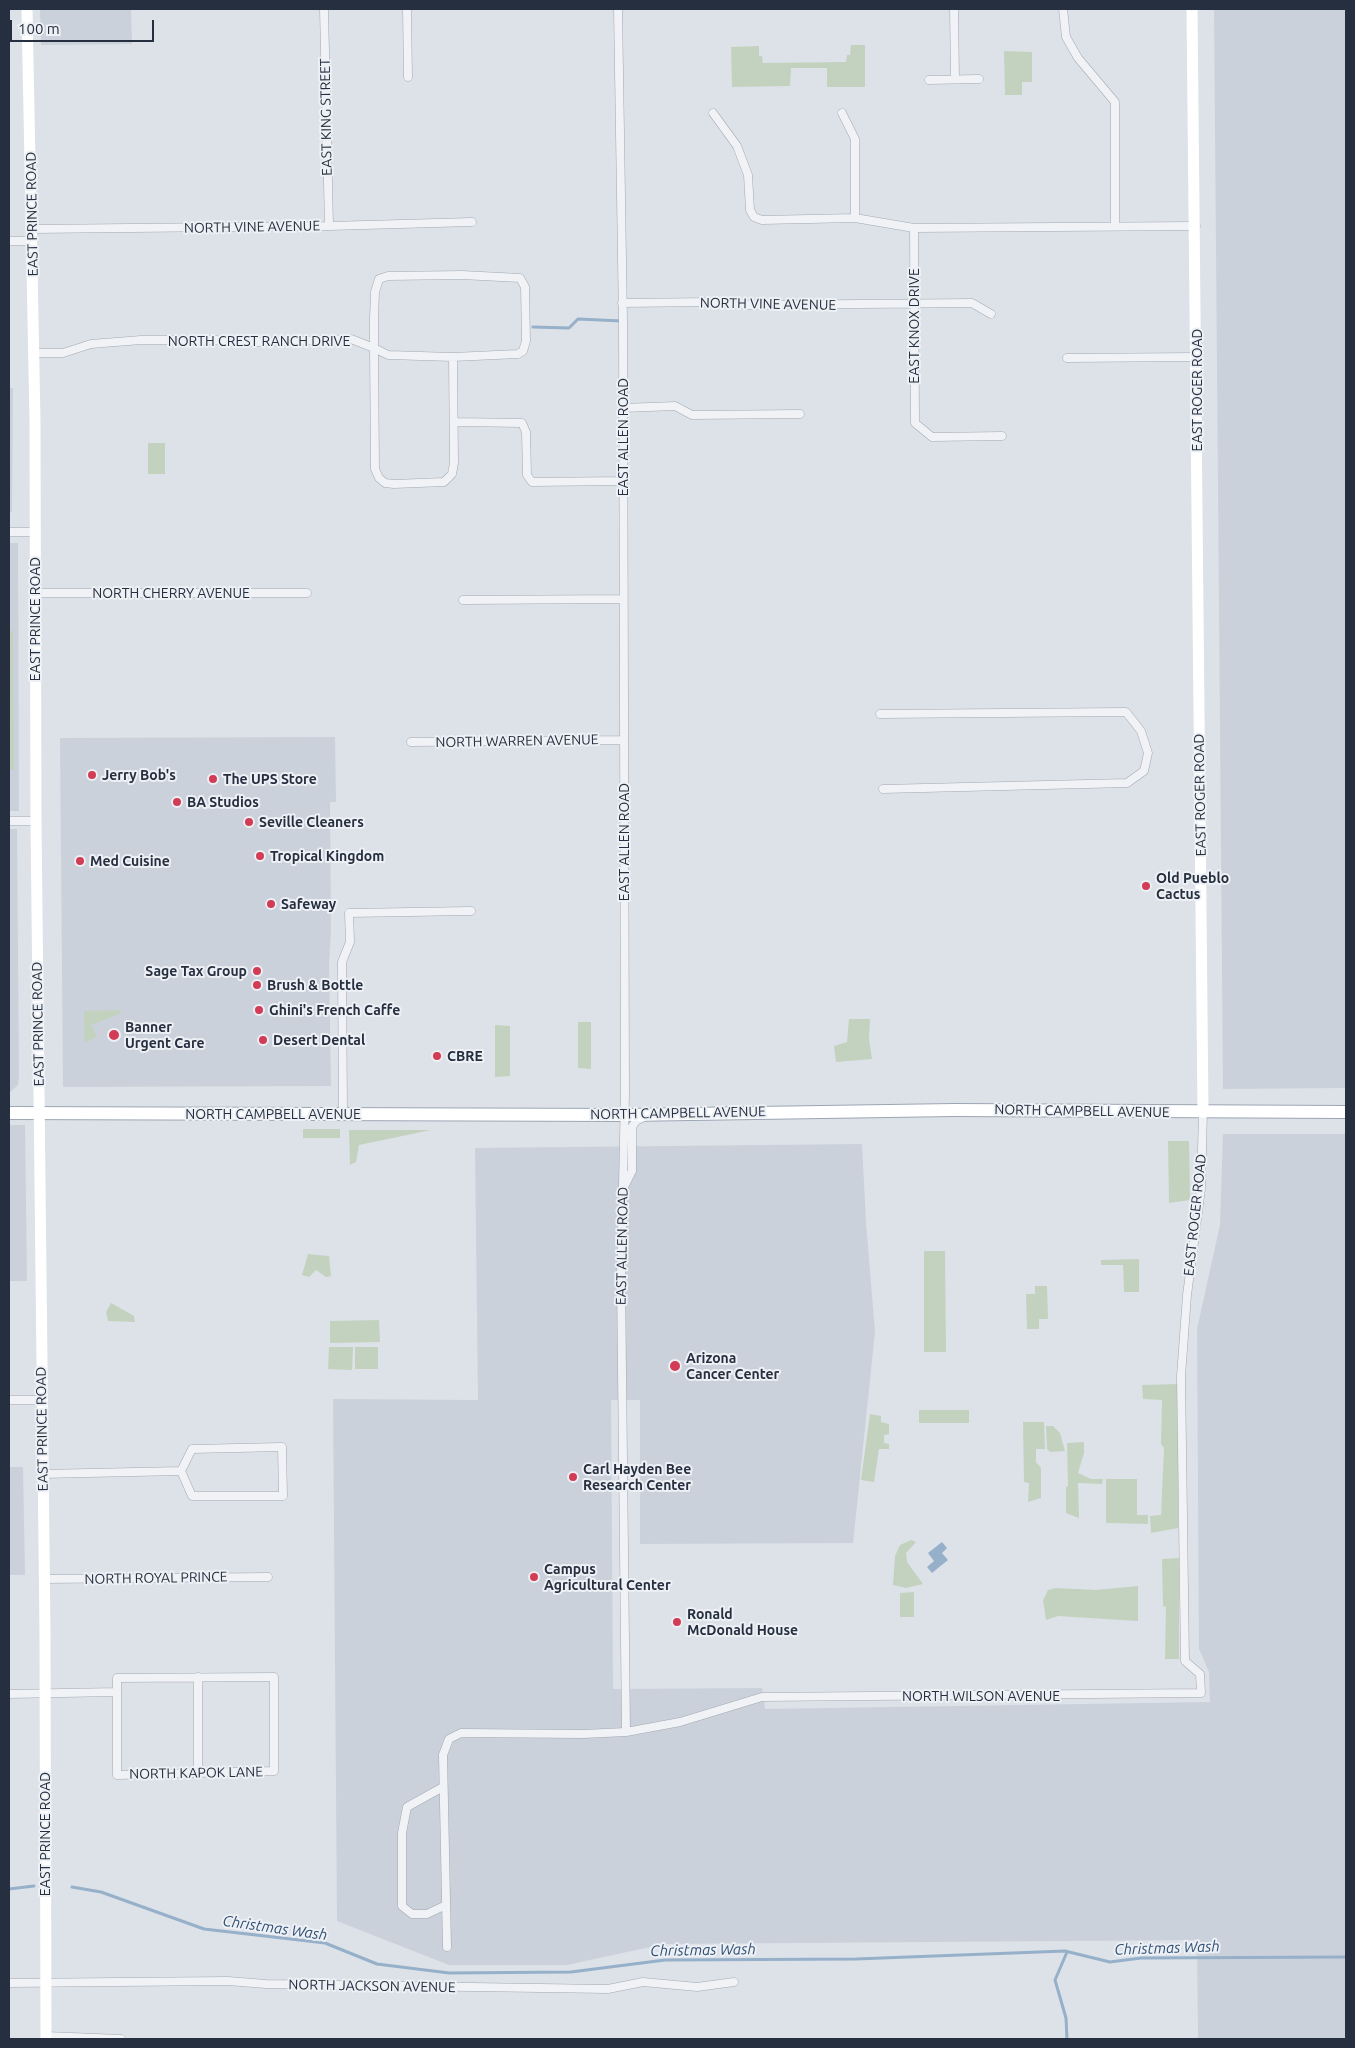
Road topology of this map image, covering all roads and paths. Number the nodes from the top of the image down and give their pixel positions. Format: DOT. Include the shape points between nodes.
graph roads {
  1 [pos="27,9"];
  2 [pos="324,9"];
  3 [pos="407,9"];
  4 [pos="618,9"];
  5 [pos="954,9"];
  6 [pos="1063,9"];
  7 [pos="1192,9"];
  8 [pos="408,77"];
  9 [pos="955,79"];
  10 [pos="978,79"];
  11 [pos="929,80"];
  12 [pos="713,113"];
  13 [pos="842,113"];
  14 [pos="855,218"];
  15 [pos="472,222"];
  16 [pos="328,226"];
  17 [pos="1115,226"];
  18 [pos="1196,226"];
  19 [pos="914,228"];
  20 [pos="32,235"];
  21 [pos="9,241"];
  22 [pos="622,303"];
  23 [pos="914,305"];
  24 [pos="991,314"];
  25 [pos="374,348"];
  26 [pos="34,353"];
  27 [pos="453,357"];
  28 [pos="1196,357"];
  29 [pos="1068,358"];
  30 [pos="623,408"];
  31 [pos="800,414"];
  32 [pos="454,422"];
  33 [pos="1002,436"];
  34 [pos="623,481"];
  35 [pos="9,532"];
  36 [pos="34,532"];
  37 [pos="307,592"];
  38 [pos="34,594"];
  39 [pos="623,599"];
  40 [pos="463,600"];
  41 [pos="880,714"];
  42 [pos="624,740"];
  43 [pos="411,742"];
  44 [pos="883,789"];
  45 [pos="9,821"];
  46 [pos="36,821"];
  47 [pos="471,911"];
  48 [pos="1203,1112"];
  49 [pos="1346,1112"];
  50 [pos="9,1113"];
  51 [pos="39,1113"];
  52 [pos="343,1114"];
  53 [pos="655,1114"];
  54 [pos="625,1115"];
  55 [pos="624,1185"];
  56 [pos="9,1400"];
  57 [pos="41,1400"];
  58 [pos="181,1471"];
  59 [pos="42,1474"];
  60 [pos="268,1577"];
  61 [pos="44,1579"];
  62 [pos="198,1677"];
  63 [pos="117,1692"];
  64 [pos="1201,1693"];
  65 [pos="9,1694"];
  66 [pos="45,1694"];
  67 [pos="626,1732"];
  68 [pos="198,1773"];
  69 [pos="443,1787"];
  70 [pos="446,1905"];
  71 [pos="447,1947"];
  72 [pos="734,1982"];
  73 [pos="9,1983"];
  74 [pos="46,1983"];
  75 [pos="46,2038"];
  76 [pos="121,2039"];
  1 -- 20 [label="main road, EAST PRINCE ROAD"];
  2 -- 16 [label="street, EAST KING STREET"];
  3 -- 8 [label="street"];
  4 -- 22 [label="street, EAST ALLEN ROAD"];
  5 -- 9 [label="street"];
  6 -- 17 [label="street" via="1066,37 1078,58 1115,102"];
  7 -- 18 [label="main road, EAST ROGER ROAD"];
  9 -- 10 [label="street"];
  9 -- 11 [label="street"];
  12 -- 14 [label="street" via="737,146 744,162 750,210 754,217 762,220"];
  13 -- 14 [label="street" via="855,138"];
  14 -- 19 [label="street"];
  15 -- 16 [label="street, NORTH VINE AVENUE"];
  16 -- 20 [label="street, NORTH VINE AVENUE"];
  17 -- 18 [label="street"];
  17 -- 19 [label="street"];
  18 -- 28 [label="main road, EAST ROGER ROAD"];
  19 -- 23 [label="street, EAST KNOX DRIVE"];
  20 -- 21 [label="street, NORTH VINE AVENUE"];
  20 -- 26 [label="main road, EAST PRINCE ROAD"];
  22 -- 23 [label="street, NORTH VINE AVENUE"];
  22 -- 30 [label="street, EAST ALLEN ROAD"];
  23 -- 24 [label="street, NORTH VINE AVENUE" via="972,304"];
  23 -- 33 [label="street, EAST KNOX DRIVE" via="915,423 932,437"];
  25 -- 26 [label="street, NORTH CREST RANCH DRIVE" via="351,339 235,343 141,340 91,344 63,353"];
  25 -- 27 [label="street, NORTH CREST RANCH DRIVE" via="388,355"];
  25 -- 27 [label="street, NORTH CREST RANCH DRIVE" via="375,292 379,279 462,275 520,278 525,287 526,341 523,351 510,355"];
  25 -- 32 [label="street" via="375,469 379,478 394,484 449,480 454,467"];
  26 -- 36 [label="main road, EAST PRINCE ROAD"];
  27 -- 32 [label="street"];
  28 -- 29 [label="street"];
  28 -- 48 [label="main road, EAST ROGER ROAD"];
  30 -- 31 [label="street" via="676,406 692,415"];
  30 -- 34 [label="street, EAST ALLEN ROAD"];
  32 -- 34 [label="street" via="522,423 526,432 527,475 532,482"];
  34 -- 39 [label="street, EAST ALLEN ROAD"];
  35 -- 36 [label="street"];
  36 -- 38 [label="main road, EAST PRINCE ROAD"];
  37 -- 38 [label="street, NORTH CHERRY AVENUE"];
  38 -- 46 [label="main road, EAST PRINCE ROAD"];
  39 -- 40 [label="street"];
  39 -- 42 [label="street, EAST ALLEN ROAD"];
  41 -- 44 [label="street" via="1126,712 1141,731 1148,753 1144,771 1127,783"];
  42 -- 43 [label="street, NORTH WARREN AVENUE"];
  42 -- 54 [label="street, EAST ALLEN ROAD"];
  45 -- 46 [label="street"];
  46 -- 51 [label="main road, EAST PRINCE ROAD"];
  47 -- 52 [label="street" via="349,913 350,942 342,962"];
  48 -- 49 [label="main road, NORTH CAMPBELL AVENUE"];
  48 -- 53 [label="main road, NORTH CAMPBELL AVENUE" via="954,1110"];
  48 -- 64 [label="street, EAST ROGER ROAD" via="1201,1189 1187,1295 1181,1376 1185,1661 1200,1674"];
  50 -- 51 [label="main road, NORTH CAMPBELL AVENUE"];
  51 -- 52 [label="main road, NORTH CAMPBELL AVENUE"];
  51 -- 57 [label="main road, EAST PRINCE ROAD"];
  52 -- 54 [label="main road, NORTH CAMPBELL AVENUE"];
  53 -- 54 [label="main road, NORTH CAMPBELL AVENUE"];
  53 -- 55 [label="street" via="636,1121 632,1127 632,1171"];
  54 -- 67 [label="street, EAST ALLEN ROAD" via="621,1279"];
  56 -- 57 [label="street"];
  57 -- 59 [label="main road, EAST PRINCE ROAD"];
  58 -- 58 [label="street" via="192,1496 282,1496 282,1447 192,1449"];
  58 -- 59 [label="street"];
  59 -- 61 [label="main road, EAST PRINCE ROAD"];
  60 -- 61 [label="street, NORTH ROYAL PRINCE"];
  61 -- 66 [label="main road, EAST PRINCE ROAD"];
  62 -- 63 [label="street" via="117,1678"];
  62 -- 68 [label="street"];
  62 -- 68 [label="street, NORTH KAPOK LANE" via="274,1677 274,1772"];
  63 -- 66 [label="street"];
  63 -- 68 [label="street, NORTH KAPOK LANE" via="117,1775"];
  64 -- 67 [label="street, NORTH WILSON AVENUE" via="762,1698 680,1722"];
  65 -- 66 [label="street"];
  66 -- 74 [label="main road, EAST PRINCE ROAD"];
  67 -- 69 [label="street, NORTH WILSON AVENUE" via="461,1733 449,1739 443,1755"];
  69 -- 70 [label="street, NORTH WILSON AVENUE"];
  69 -- 70 [label="street" via="407,1807 402,1833 402,1906 412,1914 427,1914"];
  70 -- 71 [label="street, NORTH WILSON AVENUE"];
  72 -- 74 [label="street, NORTH JACKSON AVENUE" via="697,1987 643,1982 608,1989 228,1981"];
  73 -- 74 [label="street, NORTH JACKSON AVENUE"];
  74 -- 75 [label="main road, EAST PRINCE ROAD"];
  75 -- 76 [label="street"];
}
